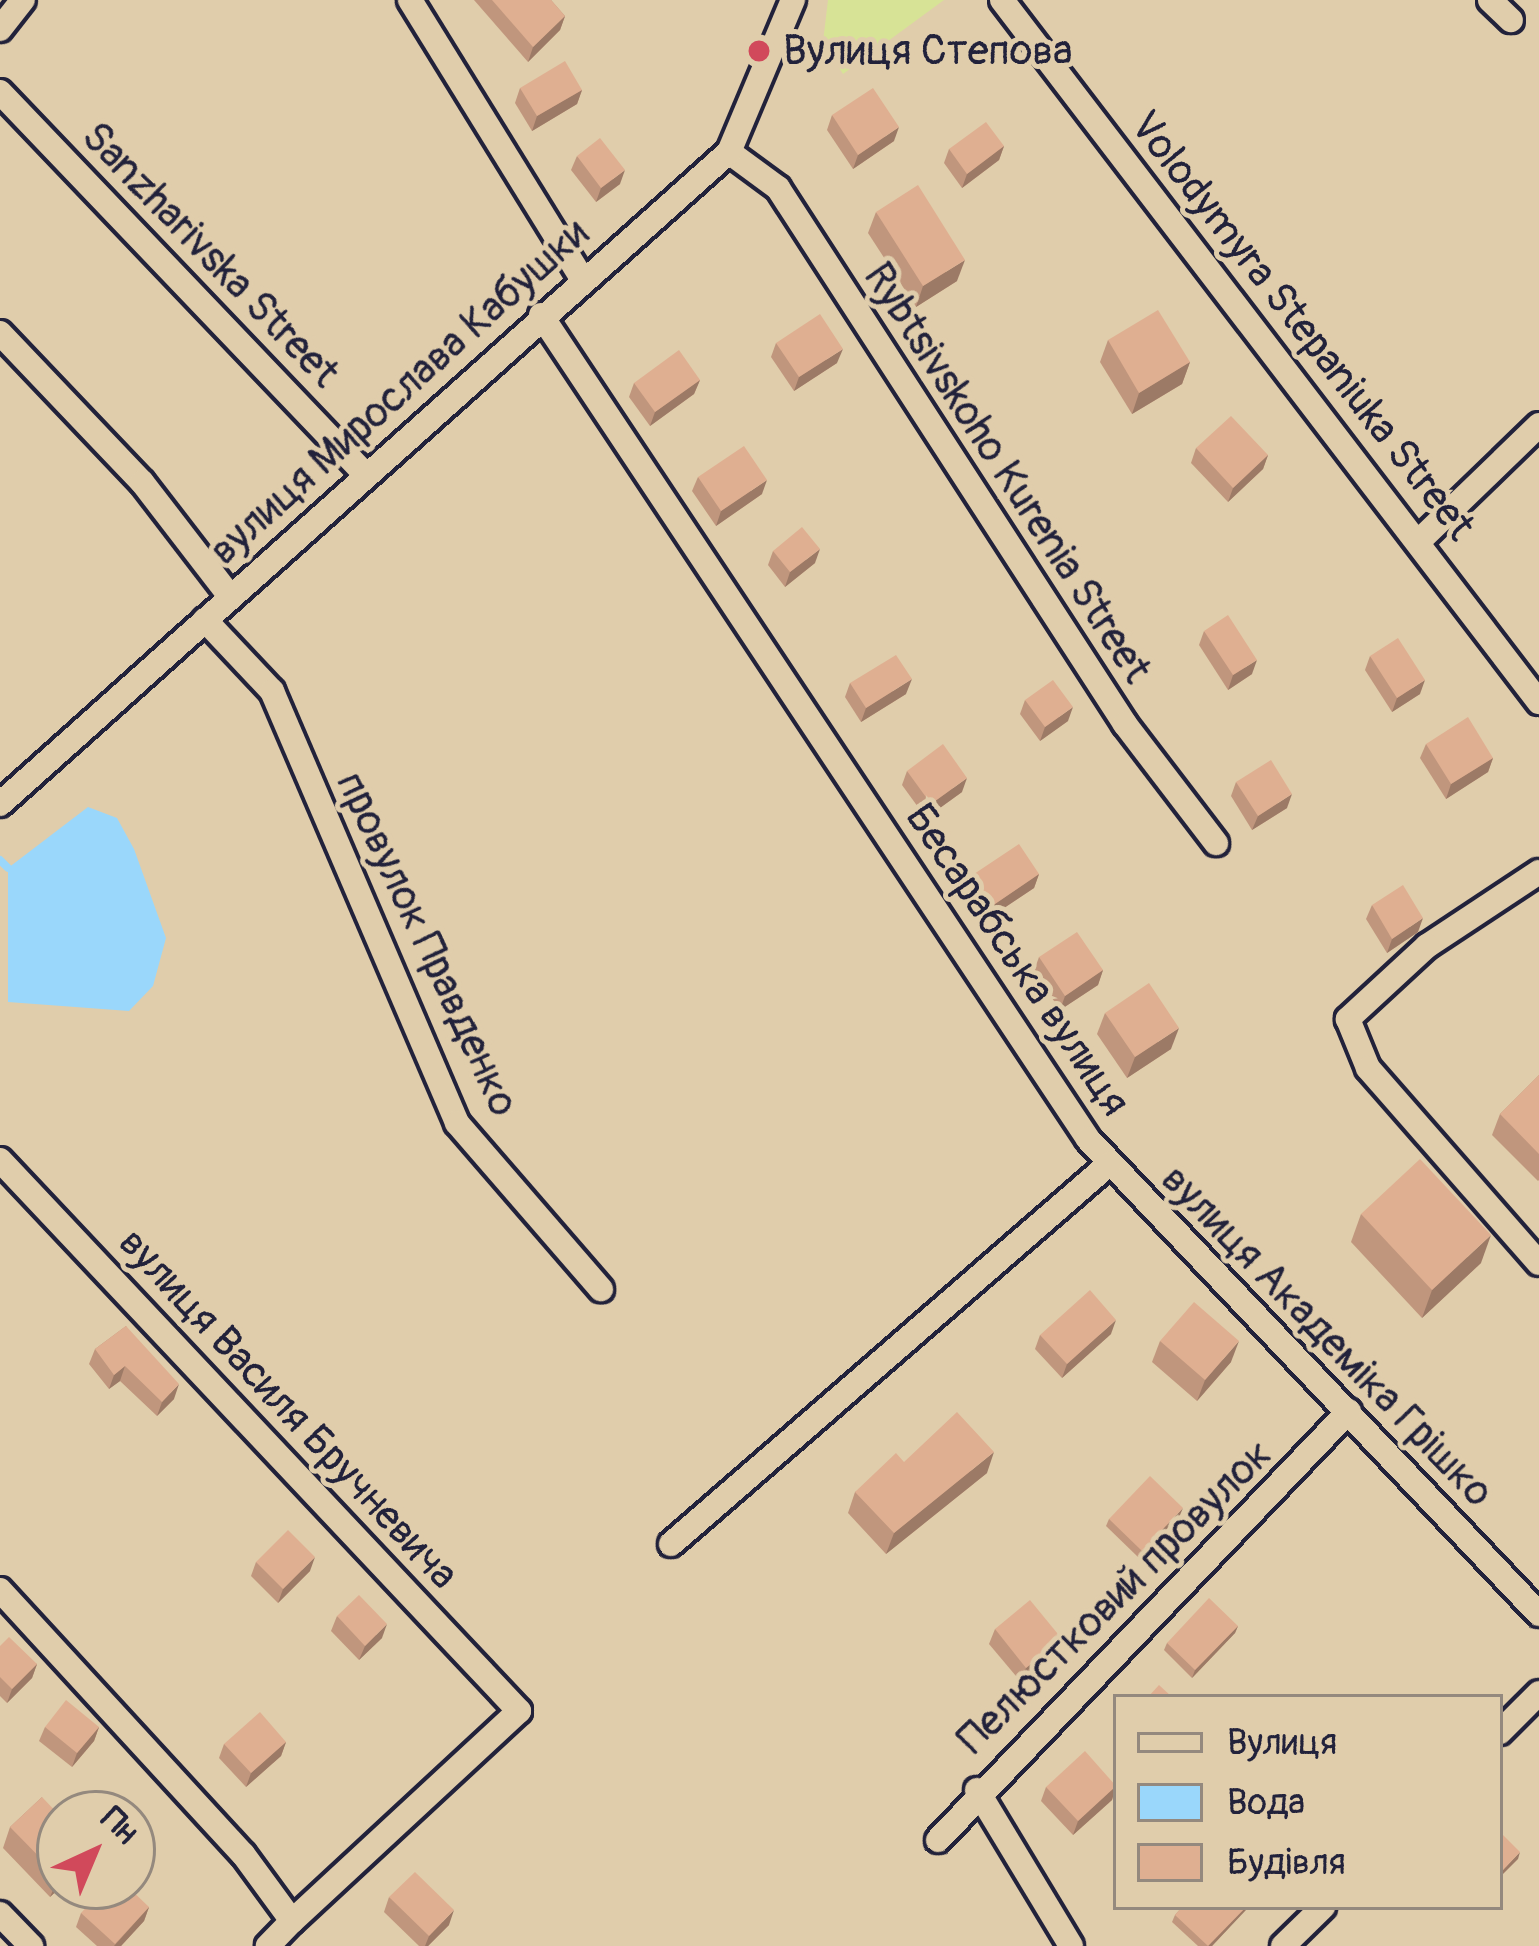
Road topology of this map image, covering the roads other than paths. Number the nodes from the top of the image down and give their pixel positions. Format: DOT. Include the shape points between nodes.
graph roads {
  1 [pos="22,0"];
  2 [pos="410,0"];
  3 [pos="793,0"];
  4 [pos="1002,0"];
  5 [pos="1490,0"];
  6 [pos="1510,20"];
  7 [pos="0,29"];
  8 [pos="0,92"];
  9 [pos="730,152"];
  10 [pos="583,280"];
  11 [pos="541,315"];
  12 [pos="0,333"];
  13 [pos="1539,425"];
  14 [pos="364,473"];
  15 [pos="1419,541"];
  16 [pos="229,595"];
  17 [pos="205,620"];
  18 [pos="1539,702"];
  19 [pos="0,804"];
  20 [pos="1216,843"];
  21 [pos="1539,872"];
  22 [pos="0,1160"];
  23 [pos="1109,1164"];
  24 [pos="1539,1263"];
  25 [pos="601,1289"];
  26 [pos="1349,1411"];
  27 [pos="671,1544"];
  28 [pos="0,1590"];
  29 [pos="1539,1614"];
  30 [pos="1539,1693"];
  31 [pos="1503,1729"];
  32 [pos="977,1790"];
  33 [pos="938,1840"];
  34 [pos="1320,1910"];
  35 [pos="0,1914"];
  36 [pos="292,1921"];
  37 [pos="31,1946"];
  38 [pos="268,1946"];
  39 [pos="1071,1946"];
  40 [pos="1283,1946"];
  1 -- 7 [label="street"];
  2 -- 10 [label="street"];
  3 -- 9 [label="street, вулиця Мирослава Кабушки"];
  4 -- 15 [label="street, Volodymyra Stepaniuka Street"];
  5 -- 6 [label="street"];
  8 -- 14 [label="street, Sanzharivska Street"];
  9 -- 10 [label="street, вулиця Мирослава Кабушки"];
  9 -- 20 [label="street, Rybtsivskoho Kurenia Street" via="778,188 1125,724"];
  10 -- 11 [label="street, вулиця Мирослава Кабушки"];
  11 -- 14 [label="street, вулиця Мирослава Кабушки"];
  11 -- 23 [label="street, Бесарабська вулиця"];
  12 -- 16 [label="street" via="142,482"];
  13 -- 15 [label="street"];
  14 -- 16 [label="street, вулиця Мирослава Кабушки"];
  15 -- 18 [label="street, Volodymyra Stepaniuka Street"];
  16 -- 17 [label="street, вулиця Мирослава Кабушки"];
  17 -- 19 [label="street, вулиця Мирослава Кабушки"];
  17 -- 25 [label="street, провулок Правденко" via="272,691 457,1124"];
  21 -- 24 [label="street" via="1360,1003 1349,1040"];
  22 -- 36 [label="street, вулиця Василя Бручневича" via="519,1711"];
  23 -- 26 [label="street, вулиця Академіка Грішко"];
  23 -- 27 [label="street, Бесарабська вулиця"];
  26 -- 29 [label="street, вулиця Академіка Грішко"];
  26 -- 32 [label="street, Пелюстковий провулок" via="1255,1521"];
  28 -- 36 [label="street" via="192,1787"];
  30 -- 31 [label="street"];
  32 -- 33 [label="street, Пелюстковий провулок"];
  32 -- 39 [label="street"];
  34 -- 40 [label="street"];
  35 -- 37 [label="street"];
  36 -- 38 [label="street"];
}
